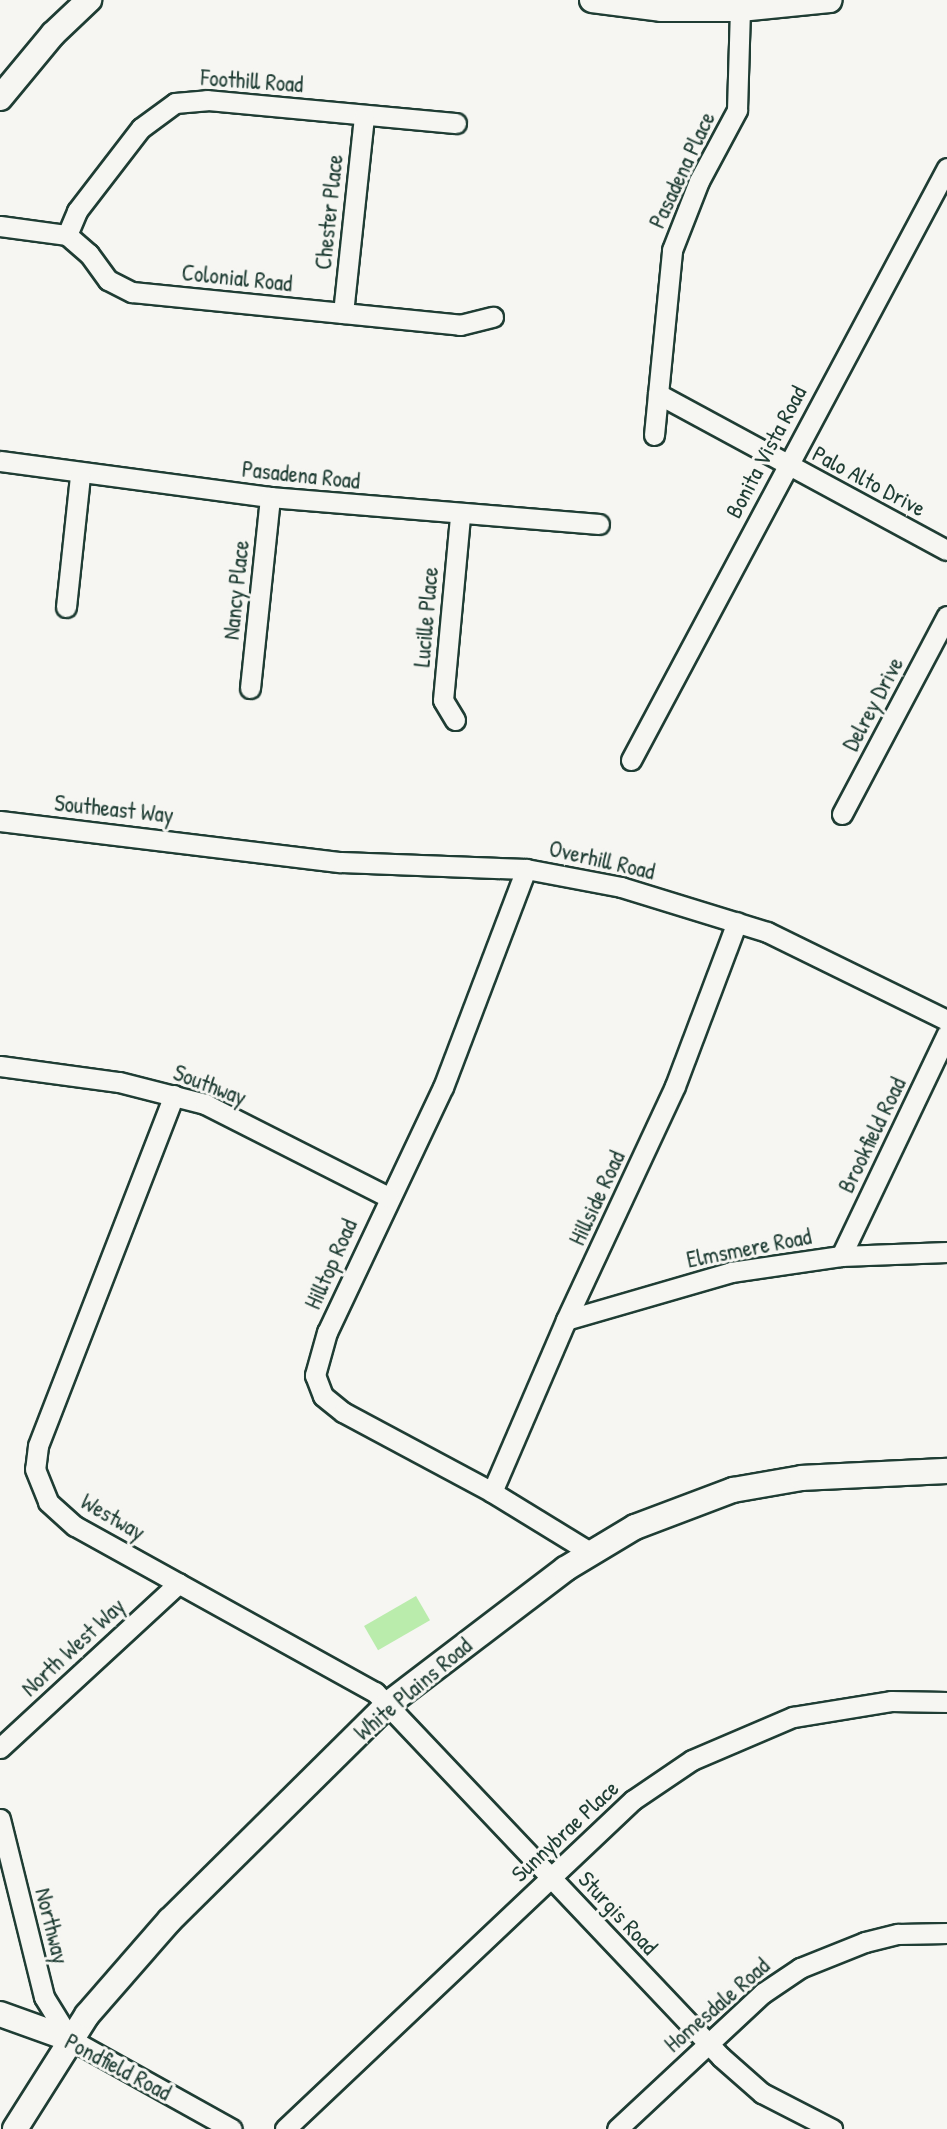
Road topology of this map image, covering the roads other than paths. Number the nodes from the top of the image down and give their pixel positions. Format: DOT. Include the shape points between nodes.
graph roads {
  1 [pos="89,0"];
  2 [pos="592,0"];
  3 [pos="830,0"];
  4 [pos="740,9"];
  5 [pos="0,97"];
  6 [pos="364,116"];
  7 [pos="456,123"];
  8 [pos="947,168"];
  9 [pos="0,226"];
  10 [pos="67,235"];
  11 [pos="343,313"];
  12 [pos="493,317"];
  13 [pos="658,394"];
  14 [pos="654,435"];
  15 [pos="0,461"];
  16 [pos="786,465"];
  17 [pos="80,475"];
  18 [pos="270,497"];
  19 [pos="460,515"];
  20 [pos="599,524"];
  21 [pos="947,550"];
  22 [pos="66,607"];
  23 [pos="947,616"];
  24 [pos="250,688"];
  25 [pos="455,720"];
  26 [pos="631,760"];
  27 [pos="842,814"];
  28 [pos="0,821"];
  29 [pos="223,845"];
  30 [pos="526,869"];
  31 [pos="737,922"];
  32 [pos="947,1020"];
  33 [pos="947,1034"];
  34 [pos="0,1066"];
  35 [pos="174,1095"];
  36 [pos="388,1197"];
  37 [pos="947,1252"];
  38 [pos="841,1256"];
  39 [pos="566,1320"];
  40 [pos="947,1471"];
  41 [pos="492,1492"];
  42 [pos="590,1552"];
  43 [pos="179,1583"];
  44 [pos="947,1702"];
  45 [pos="388,1704"];
  46 [pos="0,1748"];
  47 [pos="0,1819"];
  48 [pos="551,1877"];
  49 [pos="947,1933"];
  50 [pos="0,2014"];
  51 [pos="70,2039"];
  52 [pos="707,2043"];
  53 [pos="15,2129"];
  54 [pos="232,2129"];
  55 [pos="285,2129"];
  56 [pos="618,2129"];
  57 [pos="832,2129"];
  1 -- 5 [label="main road" via="52,34"];
  2 -- 4 [label="main road" via="662,9"];
  3 -- 4 [label="main road"];
  4 -- 13 [label="street, Pasadena Place" via="737,110 699,181 672,250"];
  6 -- 7 [label="street, Foothill Road"];
  6 -- 10 [label="street, Foothill Road" via="207,100 175,103 141,128 77,211"];
  6 -- 11 [label="street, Chester Place"];
  8 -- 16 [label="street, Bonita Vista Road"];
  9 -- 10 [label="street"];
  10 -- 11 [label="street, Colonial Road" via="108,280 132,292"];
  11 -- 12 [label="street, Colonial Road" via="460,325"];
  13 -- 14 [label="street, Pasadena Place"];
  13 -- 16 [label="street, Palo Alto Drive"];
  15 -- 17 [label="street, Pasadena Road"];
  16 -- 21 [label="street, Palo Alto Drive"];
  16 -- 26 [label="street, Bonita Vista Road"];
  17 -- 18 [label="street, Pasadena Road"];
  17 -- 22 [label="street"];
  18 -- 19 [label="street, Pasadena Road"];
  18 -- 24 [label="street, Nancy Place"];
  19 -- 20 [label="street, Pasadena Road"];
  19 -- 25 [label="street, Lucille Place" via="443,700"];
  23 -- 27 [label="street, Delrey Drive"];
  28 -- 29 [label="street, Southeast Way"];
  29 -- 30 [label="street, Overhill Road" via="341,862"];
  30 -- 31 [label="street, Overhill Road" via="621,887"];
  30 -- 36 [label="street, Hilltop Road" via="443,1087"];
  31 -- 32 [label="street, Overhill Road" via="827,959"];
  31 -- 39 [label="street, Hillside Road" via="674,1086"];
  33 -- 38 [label="street, Brookfield Road"];
  34 -- 35 [label="street, Southway"];
  35 -- 36 [label="street, Southway" via="205,1104"];
  35 -- 43 [label="street, Westway" via="38,1446 35,1469 42,1492 61,1515"];
  36 -- 41 [label="street, Hilltop Road" via="327,1332 315,1365 317,1385 343,1412"];
  37 -- 38 [label="street, Elmsmere Road"];
  38 -- 39 [label="street, Elmsmere Road" via="731,1272"];
  39 -- 41 [label="street, Hillside Road"];
  40 -- 42 [label="main road, White Plains Road" via="802,1478 733,1490 669,1512"];
  41 -- 42 [label="street, Hilltop Road"];
  42 -- 45 [label="main road, White Plains Road"];
  43 -- 45 [label="street, Westway" via="375,1692"];
  43 -- 46 [label="street, North West Way"];
  44 -- 48 [label="street, Sunnybrae Place" via="839,1706 740,1737 692,1760 633,1800"];
  45 -- 48 [label="street, Sturgis Road"];
  45 -- 51 [label="main road, White Plains Road" via="162,1929"];
  47 -- 51 [label="street, Northway" via="44,1997"];
  48 -- 52 [label="street, Sturgis Road"];
  48 -- 55 [label="street, Sunnybrae Place"];
  49 -- 52 [label="street, Homesdale Road" via="898,1934 829,1953 763,1993"];
  50 -- 51 [label="main road, Pondfield Road"];
  51 -- 53 [label="main road, White Plains Road"];
  51 -- 54 [label="street, Pondfield Road"];
  52 -- 56 [label="street, Homesdale Road"];
  52 -- 57 [label="street, Sturgis Road" via="762,2093"];
}
